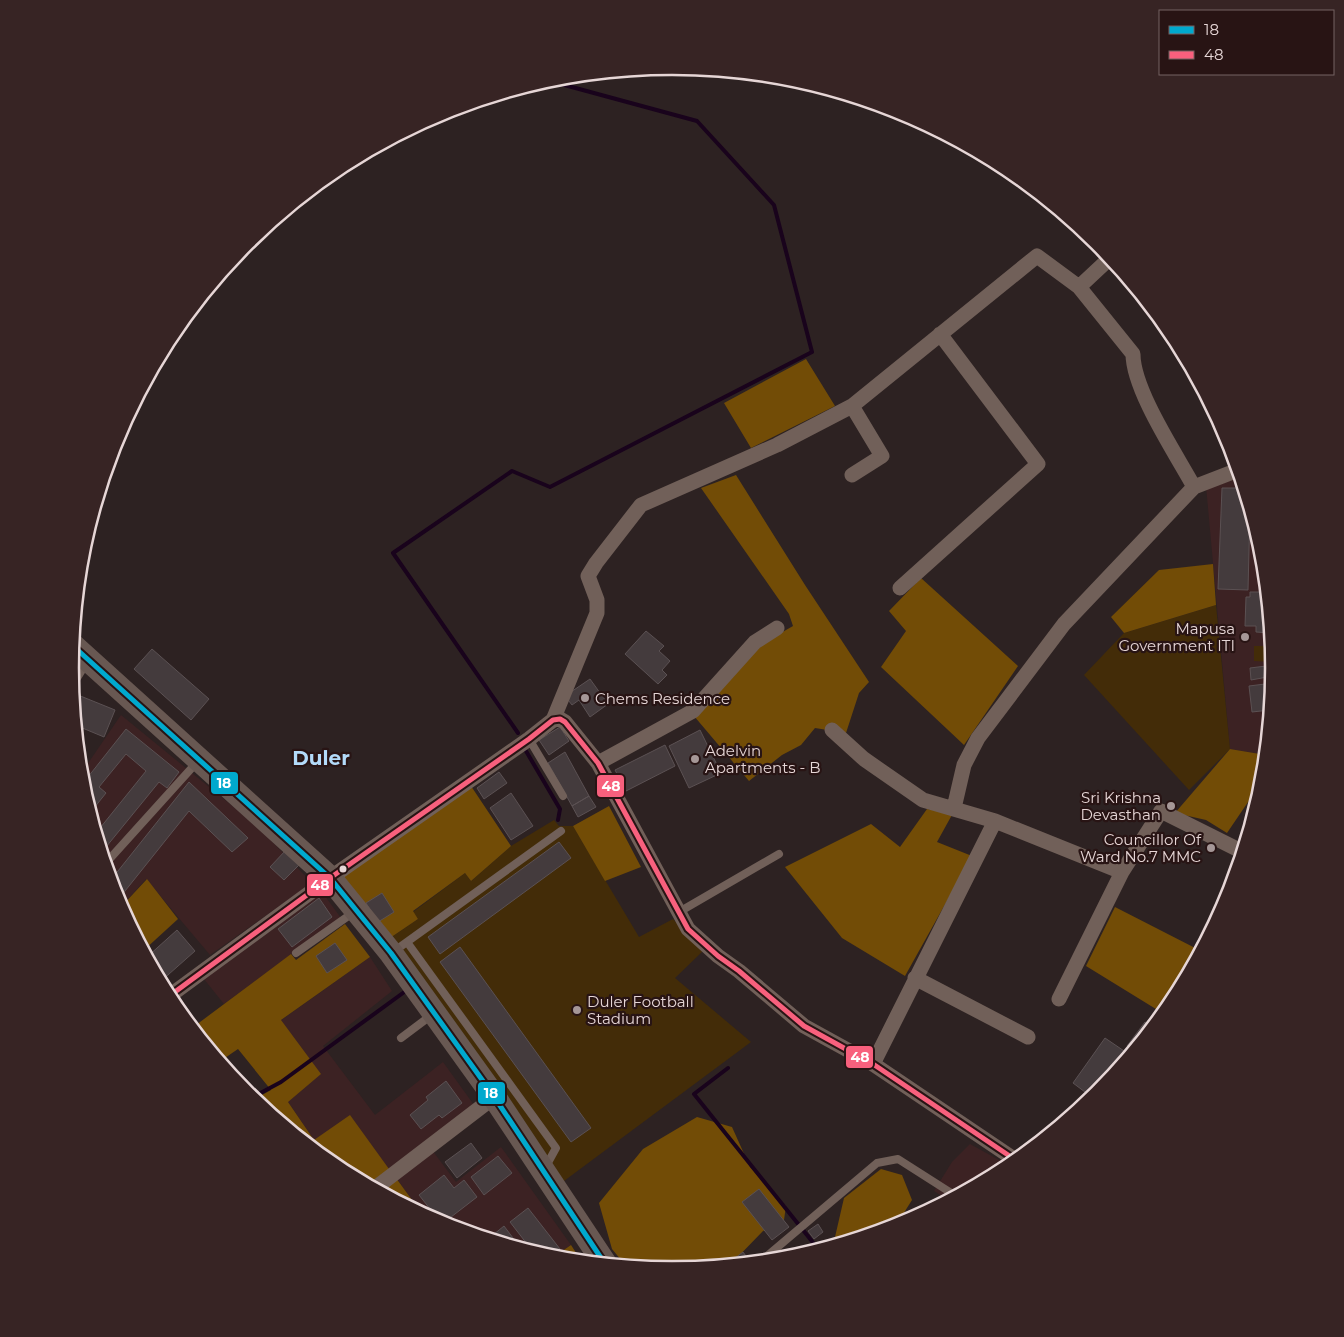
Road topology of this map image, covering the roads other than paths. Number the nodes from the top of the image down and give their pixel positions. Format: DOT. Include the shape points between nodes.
graph roads {
  1 [pos="1105,263"];
  2 [pos="1078,287"];
  3 [pos="940,334"];
  4 [pos="852,406"];
  5 [pos="1232,472"];
  6 [pos="852,475"];
  7 [pos="1194,487"];
  8 [pos="900,588"];
  9 [pos="776,628"];
  10 [pos="79,654"];
  11 [pos="553,720"];
  12 [pos="832,730"];
  13 [pos="529,739"];
  14 [pos="199,760"];
  15 [pos="598,763"];
  16 [pos="563,796"];
  17 [pos="954,808"];
  18 [pos="995,821"];
  19 [pos="561,831"];
  20 [pos="1237,849"];
  21 [pos="779,854"];
  22 [pos="110,859"];
  23 [pos="1122,872"];
  24 [pos="330,878"];
  25 [pos="357,910"];
  26 [pos="679,912"];
  27 [pos="399,948"];
  28 [pos="296,953"];
  29 [pos="914,978"];
  30 [pos="175,991"];
  31 [pos="1059,999"];
  32 [pos="425,1020"];
  33 [pos="1028,1037"];
  34 [pos="401,1038"];
  35 [pos="873,1064"];
  36 [pos="493,1095"];
  37 [pos="1010,1156"];
  38 [pos="543,1171"];
  39 [pos="380,1185"];
  40 [pos="950,1192"];
  41 [pos="770,1254"];
  42 [pos="600,1257"];
  1 -- 2 [label="street"];
  2 -- 3 [label="street" via="1036,256"];
  2 -- 7 [label="street" via="1133,354 1133,364 1149,404"];
  3 -- 4 [label="street"];
  3 -- 8 [label="street" via="1038,464"];
  4 -- 6 [label="street" via="882,456"];
  4 -- 11 [label="street" via="776,445 642,505 588,576 598,600 597,613"];
  5 -- 7 [label="street"];
  7 -- 17 [label="street" via="1064,624 978,738 964,765"];
  9 -- 15 [label="street" via="754,642 693,711"];
  10 -- 14 [label="main road"];
  11 -- 13 [label="street"];
  11 -- 15 [label="street" via="560,718 565,722"];
  12 -- 17 [label="street" via="864,759 923,800"];
  13 -- 16 [label="lane"];
  13 -- 24 [label="street"];
  14 -- 22 [label="lane"];
  14 -- 24 [label="main road"];
  15 -- 26 [label="street"];
  17 -- 18 [label="street"];
  18 -- 23 [label="street"];
  18 -- 29 [label="street"];
  19 -- 27 [label="lane"];
  20 -- 23 [label="street" via="1160,812"];
  21 -- 26 [label="lane"];
  23 -- 31 [label="street"];
  24 -- 25 [label="main road"];
  24 -- 30 [label="street"];
  25 -- 27 [label="main road"];
  25 -- 28 [label="lane"];
  26 -- 35 [label="street" via="688,929 804,1026"];
  27 -- 36 [label="main road"];
  27 -- 38 [label="lane" via="556,1148"];
  29 -- 33 [label="street"];
  29 -- 35 [label="street"];
  32 -- 34 [label="lane"];
  35 -- 37 [label="street"];
  36 -- 38 [label="main road"];
  36 -- 39 [label="street"];
  38 -- 42 [label="main road"];
  40 -- 41 [label="lane" via="898,1159 877,1163"];
}
